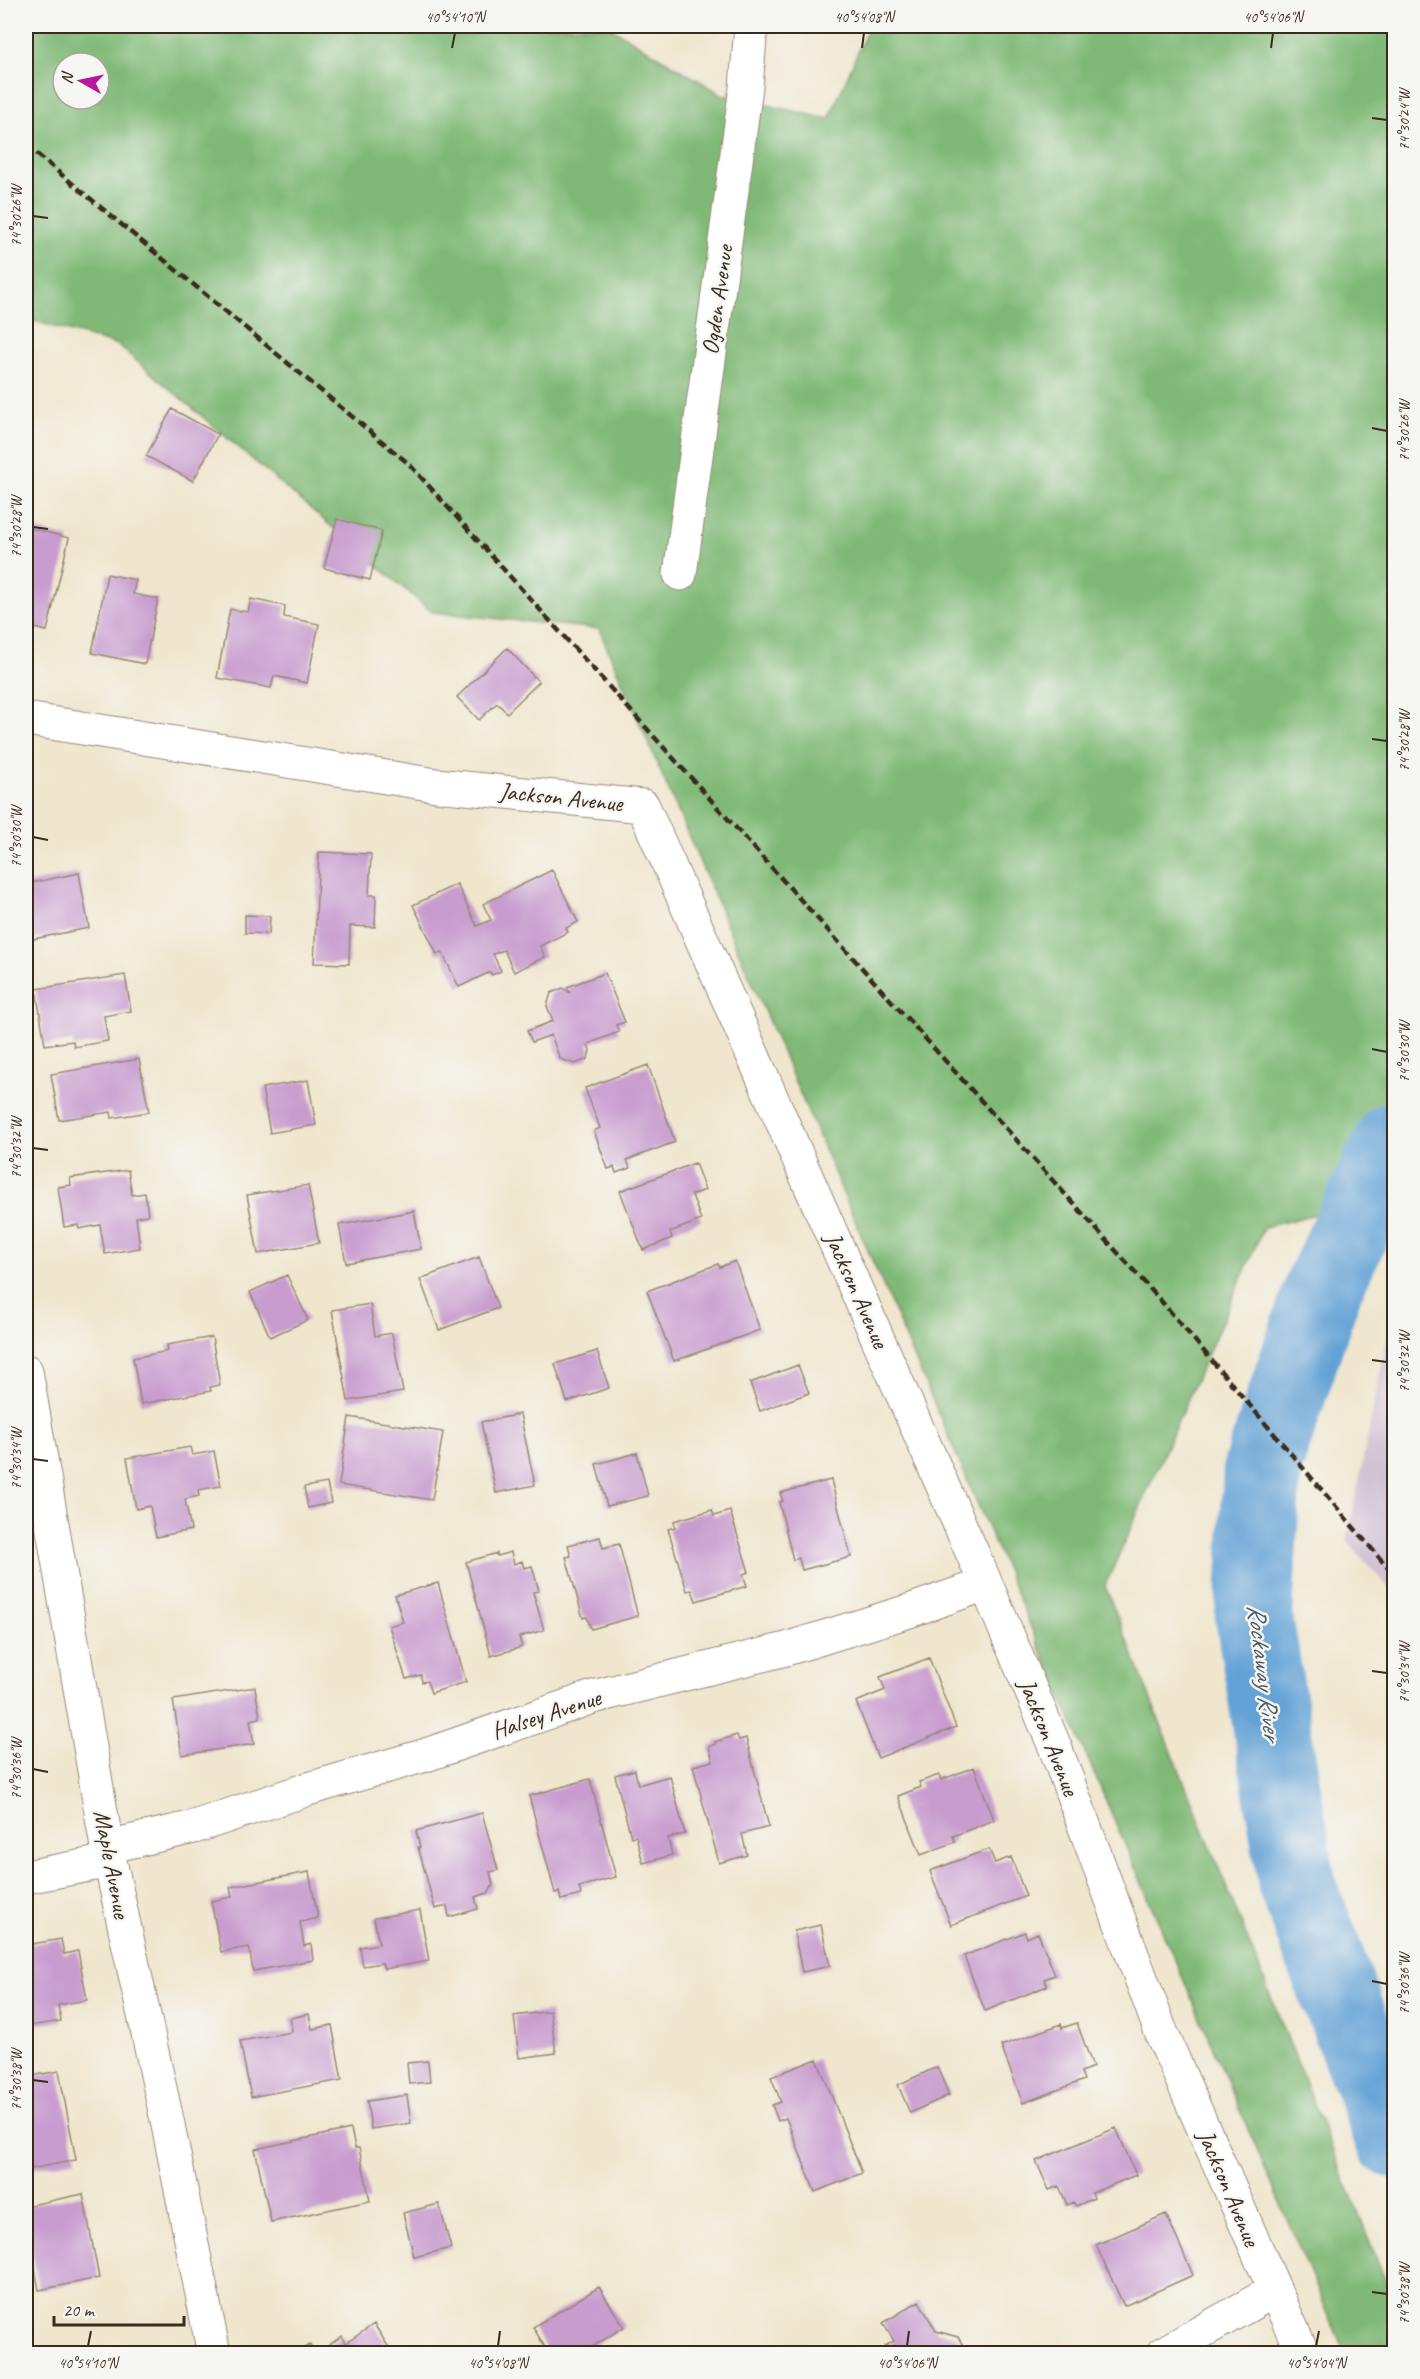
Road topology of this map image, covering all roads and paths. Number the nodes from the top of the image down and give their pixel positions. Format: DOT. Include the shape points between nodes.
graph roads {
  1 [pos="751,26"];
  2 [pos="680,574"];
  3 [pos="26,719"];
  4 [pos="26,1371"];
  5 [pos="986,1584"];
  6 [pos="109,1854"];
  7 [pos="26,1877"];
  8 [pos="1274,2291"];
  9 [pos="214,2354"];
  10 [pos="1162,2354"];
  11 [pos="1303,2354"];
  1 -- 2 [label="street, Ogden Avenue" via="745,98"];
  3 -- 5 [label="street, Jackson Avenue" via="436,785 643,806"];
  4 -- 6 [label="street, Maple Avenue"];
  5 -- 6 [label="street, Halsey Avenue" via="786,1648 593,1697 426,1755"];
  5 -- 8 [label="street, Jackson Avenue" via="1055,1747 1161,2032"];
  6 -- 7 [label="street, Halsey Avenue"];
  6 -- 9 [label="street, Maple Avenue"];
  8 -- 10 [label="street"];
  8 -- 11 [label="street, Jackson Avenue"];
}
